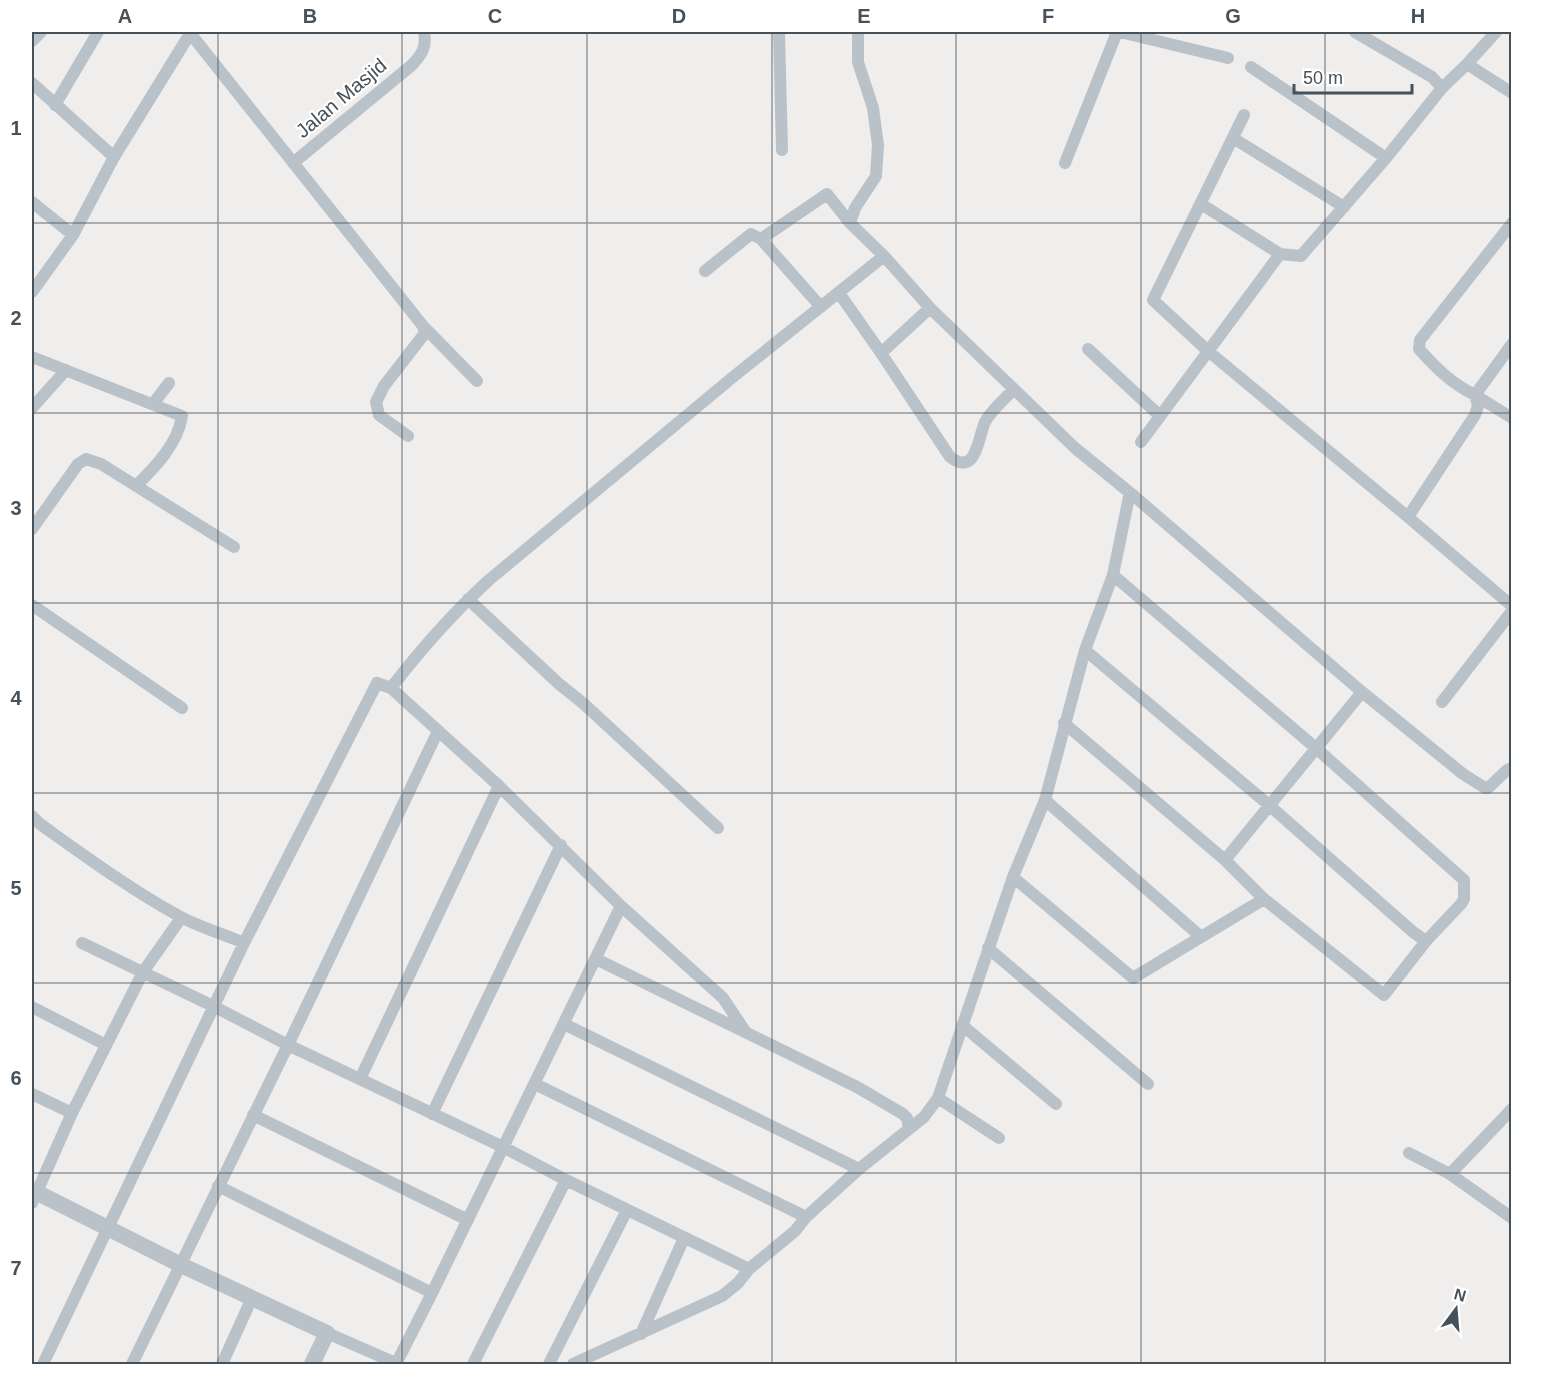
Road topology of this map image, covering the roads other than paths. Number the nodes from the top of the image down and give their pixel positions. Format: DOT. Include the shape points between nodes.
graph roads {
  1 [pos="41,32"];
  2 [pos="98,32"];
  3 [pos="190,32"];
  4 [pos="424,32"];
  5 [pos="779,32"];
  6 [pos="858,32"];
  7 [pos="1119,32"];
  8 [pos="1355,32"];
  9 [pos="1496,32"];
  10 [pos="32,41"];
  11 [pos="1228,58"];
  12 [pos="1467,64"];
  13 [pos="1251,67"];
  14 [pos="32,83"];
  15 [pos="1442,88"];
  16 [pos="1512,93"];
  17 [pos="55,105"];
  18 [pos="1244,115"];
  19 [pos="1233,138"];
  20 [pos="782,150"];
  21 [pos="114,157"];
  22 [pos="1386,158"];
  23 [pos="293,163"];
  24 [pos="1065,163"];
  25 [pos="32,202"];
  26 [pos="1201,204"];
  27 [pos="1344,207"];
  28 [pos="1512,222"];
  29 [pos="850,223"];
  30 [pos="73,235"];
  31 [pos="761,239"];
  32 [pos="1280,254"];
  33 [pos="884,256"];
  34 [pos="705,271"];
  35 [pos="32,292"];
  36 [pos="839,293"];
  37 [pos="821,307"];
  38 [pos="930,308"];
  39 [pos="423,326"];
  40 [pos="1512,344"];
  41 [pos="1088,349"];
  42 [pos="1208,351"];
  43 [pos="881,352"];
  44 [pos="32,357"];
  45 [pos="66,370"];
  46 [pos="477,381"];
  47 [pos="169,382"];
  48 [pos="1014,389"];
  49 [pos="1475,394"];
  50 [pos="153,404"];
  51 [pos="32,408"];
  52 [pos="1160,416"];
  53 [pos="1512,418"];
  54 [pos="408,436"];
  55 [pos="1141,442"];
  56 [pos="136,486"];
  57 [pos="1134,496"];
  58 [pos="1408,517"];
  59 [pos="32,529"];
  60 [pos="234,547"];
  61 [pos="1113,575"];
  62 [pos="468,599"];
  63 [pos="1512,606"];
  64 [pos="1512,611"];
  65 [pos="34,612"];
  66 [pos="1085,650"];
  67 [pos="391,688"];
  68 [pos="1362,692"];
  69 [pos="1442,702"];
  70 [pos="182,708"];
  71 [pos="1065,723"];
  72 [pos="438,731"];
  73 [pos="1317,749"];
  74 [pos="1512,768"];
  75 [pos="499,786"];
  76 [pos="1045,800"];
  77 [pos="1270,806"];
  78 [pos="32,816"];
  79 [pos="718,828"];
  80 [pos="561,845"];
  81 [pos="1225,860"];
  82 [pos="1013,877"];
  83 [pos="1263,899"];
  84 [pos="621,906"];
  85 [pos="182,918"];
  86 [pos="1200,936"];
  87 [pos="1426,941"];
  88 [pos="82,943"];
  89 [pos="244,943"];
  90 [pos="988,948"];
  91 [pos="596,959"];
  92 [pos="143,972"];
  93 [pos="215,1006"];
  94 [pos="32,1007"];
  95 [pos="564,1024"];
  96 [pos="962,1025"];
  97 [pos="745,1032"];
  98 [pos="106,1045"];
  99 [pos="288,1045"];
  100 [pos="360,1079"];
  101 [pos="535,1084"];
  102 [pos="1148,1084"];
  103 [pos="32,1094"];
  104 [pos="938,1098"];
  105 [pos="1056,1104"];
  106 [pos="1512,1108"];
  107 [pos="72,1113"];
  108 [pos="432,1114"];
  109 [pos="253,1115"];
  110 [pos="909,1129"];
  111 [pos="999,1138"];
  112 [pos="503,1147"];
  113 [pos="1409,1153"];
  114 [pos="859,1169"];
  115 [pos="1450,1174"];
  116 [pos="567,1180"];
  117 [pos="218,1186"];
  118 [pos="33,1195"];
  119 [pos="627,1210"];
  120 [pos="1510,1214"];
  121 [pos="806,1217"];
  122 [pos="468,1220"];
  123 [pos="108,1227"];
  124 [pos="684,1238"];
  125 [pos="181,1265"];
  126 [pos="749,1269"];
  127 [pos="432,1293"];
  128 [pos="252,1299"];
  129 [pos="327,1333"];
  130 [pos="641,1334"];
  131 [pos="397,1364"];
  132 [pos="43,1365"];
  133 [pos="132,1365"];
  134 [pos="222,1365"];
  135 [pos="312,1365"];
  136 [pos="473,1365"];
  137 [pos="549,1365"];
  138 [pos="573,1365"];
  1 -- 10 [label="street"];
  2 -- 17 [label="street"];
  3 -- 21 [label="street"];
  3 -- 23 [label="street"];
  4 -- 23 [label="street, Jalan Masjid" via="423,54 412,65"];
  5 -- 20 [label="street"];
  6 -- 29 [label="street" via="858,62 873,108 878,145 876,176"];
  7 -- 11 [label="street"];
  7 -- 24 [label="street"];
  8 -- 15 [label="street" via="1432,77"];
  9 -- 12 [label="street"];
  12 -- 15 [label="street"];
  12 -- 16 [label="street"];
  13 -- 22 [label="street"];
  14 -- 17 [label="street"];
  15 -- 22 [label="street"];
  17 -- 21 [label="street"];
  18 -- 19 [label="street"];
  19 -- 26 [label="street"];
  19 -- 27 [label="street"];
  21 -- 30 [label="street"];
  22 -- 27 [label="street"];
  23 -- 39 [label="street"];
  25 -- 30 [label="street"];
  26 -- 32 [label="street"];
  26 -- 42 [label="street" via="1153,300"];
  27 -- 32 [label="street" via="1301,256"];
  28 -- 49 [label="street" via="1420,340 1419,349 1442,374"];
  29 -- 31 [label="street" via="827,194"];
  29 -- 33 [label="street"];
  30 -- 35 [label="street"];
  31 -- 34 [label="street" via="751,234"];
  31 -- 37 [label="street"];
  32 -- 42 [label="street"];
  33 -- 36 [label="street"];
  33 -- 38 [label="street"];
  36 -- 37 [label="street"];
  36 -- 43 [label="street"];
  37 -- 62 [label="street"];
  38 -- 43 [label="street"];
  38 -- 48 [label="street"];
  39 -- 46 [label="street"];
  39 -- 54 [label="street" via="425,333 384,386 375,406 379,415"];
  40 -- 49 [label="street"];
  41 -- 52 [label="street"];
  42 -- 52 [label="street"];
  42 -- 58 [label="street"];
  43 -- 48 [label="street" via="950,457 963,463 971,459 987,419"];
  44 -- 45 [label="street"];
  45 -- 50 [label="street"];
  45 -- 51 [label="street"];
  47 -- 50 [label="street"];
  48 -- 57 [label="street" via="1075,448"];
  49 -- 53 [label="street"];
  49 -- 58 [label="street" via="1475,415"];
  50 -- 56 [label="street" via="182,416 181,427"];
  52 -- 55 [label="street"];
  56 -- 59 [label="street" via="86,459 78,464"];
  56 -- 60 [label="street"];
  57 -- 61 [label="street" via="1129,497"];
  57 -- 68 [label="street"];
  58 -- 63 [label="street"];
  61 -- 66 [label="street"];
  61 -- 73 [label="street"];
  62 -- 67 [label="street"];
  62 -- 79 [label="street"];
  64 -- 69 [label="street"];
  65 -- 70 [label="street"];
  66 -- 71 [label="street"];
  66 -- 77 [label="street"];
  67 -- 72 [label="street"];
  67 -- 89 [label="street" via="375,684"];
  68 -- 73 [label="street"];
  68 -- 74 [label="street" via="1485,788"];
  71 -- 76 [label="street"];
  71 -- 81 [label="street"];
  72 -- 75 [label="street"];
  72 -- 99 [label="street"];
  73 -- 77 [label="street"];
  73 -- 87 [label="street" via="1464,879 1461,904"];
  75 -- 80 [label="street"];
  75 -- 100 [label="street"];
  76 -- 82 [label="street"];
  76 -- 86 [label="street"];
  77 -- 81 [label="street"];
  77 -- 87 [label="street"];
  78 -- 85 [label="street" via="122,882"];
  80 -- 84 [label="street"];
  80 -- 108 [label="street"];
  81 -- 83 [label="street"];
  82 -- 86 [label="street" via="1132,977"];
  82 -- 90 [label="street"];
  83 -- 86 [label="street"];
  83 -- 87 [label="street" via="1384,995"];
  84 -- 91 [label="street"];
  84 -- 97 [label="street" via="723,998"];
  85 -- 89 [label="street"];
  85 -- 92 [label="street"];
  88 -- 92 [label="street"];
  89 -- 93 [label="street"];
  90 -- 96 [label="street"];
  90 -- 102 [label="street"];
  91 -- 95 [label="street"];
  91 -- 97 [label="street"];
  92 -- 93 [label="street"];
  92 -- 98 [label="street"];
  93 -- 99 [label="street"];
  93 -- 123 [label="street"];
  94 -- 98 [label="street"];
  95 -- 101 [label="street"];
  95 -- 114 [label="street"];
  96 -- 104 [label="street"];
  96 -- 105 [label="street"];
  97 -- 110 [label="street" via="897,1110 907,1118"];
  98 -- 107 [label="street"];
  99 -- 100 [label="street"];
  99 -- 109 [label="street"];
  100 -- 108 [label="street"];
  101 -- 112 [label="street"];
  101 -- 121 [label="street"];
  103 -- 107 [label="street"];
  104 -- 110 [label="street"];
  104 -- 111 [label="street"];
  106 -- 115 [label="street"];
  107 -- 118 [label="street"];
  108 -- 112 [label="street"];
  109 -- 117 [label="street"];
  109 -- 122 [label="street"];
  110 -- 114 [label="street"];
  112 -- 116 [label="street"];
  112 -- 122 [label="street"];
  113 -- 115 [label="street"];
  114 -- 121 [label="street"];
  115 -- 120 [label="street"];
  116 -- 119 [label="street"];
  116 -- 136 [label="street"];
  117 -- 125 [label="street"];
  117 -- 127 [label="street"];
  118 -- 123 [label="street"];
  119 -- 124 [label="street"];
  119 -- 137 [label="street"];
  121 -- 126 [label="street"];
  122 -- 127 [label="street"];
  123 -- 125 [label="street"];
  123 -- 132 [label="street"];
  124 -- 126 [label="street"];
  124 -- 130 [label="street"];
  125 -- 128 [label="street"];
  125 -- 133 [label="street"];
  126 -- 130 [label="street" via="722,1296"];
  127 -- 131 [label="street"];
  128 -- 129 [label="street"];
  128 -- 134 [label="street"];
  129 -- 131 [label="street"];
  129 -- 135 [label="street"];
  130 -- 138 [label="street"];
}
